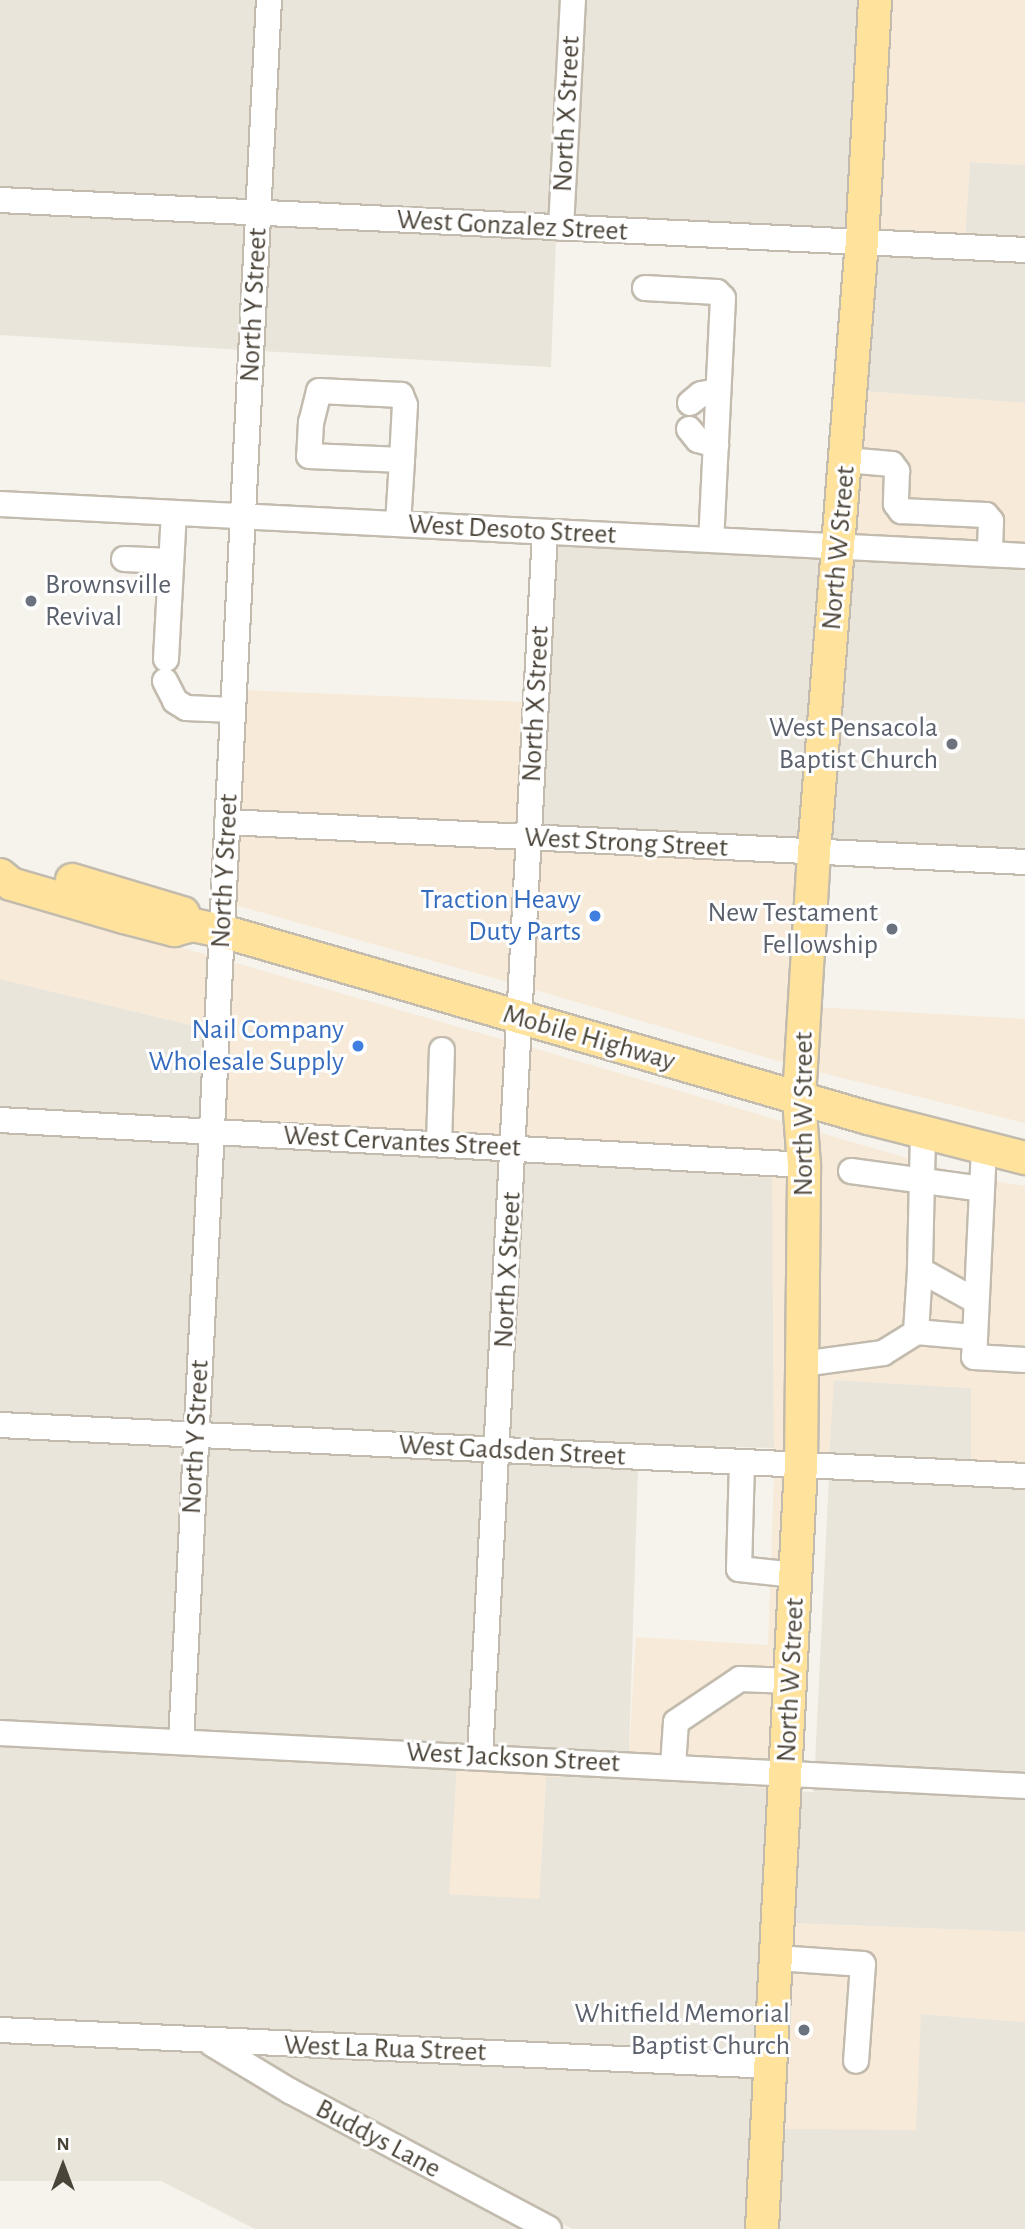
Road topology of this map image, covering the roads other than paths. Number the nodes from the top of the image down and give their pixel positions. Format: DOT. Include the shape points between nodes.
graph roads {
  1 [pos="269,0"];
  2 [pos="573,0"];
  3 [pos="875,0"];
  4 [pos="0,200"];
  5 [pos="258,213"];
  6 [pos="561,228"];
  7 [pos="862,241"];
  8 [pos="1025,250"];
  9 [pos="645,288"];
  10 [pos="718,391"];
  11 [pos="690,403"];
  12 [pos="689,429"];
  13 [pos="716,445"];
  14 [pos="402,460"];
  15 [pos="846,460"];
  16 [pos="0,504"];
  17 [pos="174,513"];
  18 [pos="243,516"];
  19 [pos="398,524"];
  20 [pos="545,532"];
  21 [pos="711,540"];
  22 [pos="840,547"];
  23 [pos="990,554"];
  24 [pos="1025,556"];
  25 [pos="124,559"];
  26 [pos="171,561"];
  27 [pos="233,710"];
  28 [pos="227,822"];
  29 [pos="529,838"];
  30 [pos="814,852"];
  31 [pos="1025,862"];
  32 [pos="0,866"];
  33 [pos="0,875"];
  34 [pos="208,928"];
  35 [pos="522,1018"];
  36 [pos="442,1050"];
  37 [pos="799,1098"];
  38 [pos="0,1120"];
  39 [pos="211,1132"];
  40 [pos="923,1133"];
  41 [pos="439,1144"];
  42 [pos="514,1147"];
  43 [pos="984,1148"];
  44 [pos="1025,1158"];
  45 [pos="804,1165"];
  46 [pos="851,1171"];
  47 [pos="922,1180"];
  48 [pos="982,1189"];
  49 [pos="920,1270"];
  50 [pos="976,1301"];
  51 [pos="916,1332"];
  52 [pos="974,1337"];
  53 [pos="1025,1360"];
  54 [pos="802,1364"];
  55 [pos="0,1424"];
  56 [pos="197,1434"];
  57 [pos="498,1451"];
  58 [pos="742,1462"];
  59 [pos="801,1465"];
  60 [pos="1025,1476"];
  61 [pos="796,1575"];
  62 [pos="791,1681"];
  63 [pos="0,1733"];
  64 [pos="181,1742"];
  65 [pos="480,1756"];
  66 [pos="673,1766"];
  67 [pos="787,1772"];
  68 [pos="1025,1786"];
  69 [pos="777,1958"];
  70 [pos="0,2030"];
  71 [pos="211,2043"];
  72 [pos="856,2061"];
  73 [pos="771,2066"];
  74 [pos="549,2229"];
  75 [pos="762,2229"];
  1 -- 5 [label="street, North Y Street"];
  2 -- 6 [label="street, North X Street"];
  3 -- 7 [label="main road, North W Street"];
  4 -- 5 [label="street, West Gonzalez Street"];
  5 -- 6 [label="street, West Gonzalez Street"];
  5 -- 18 [label="street, North Y Street"];
  6 -- 7 [label="street, West Gonzalez Street"];
  7 -- 8 [label="street, West Gonzalez Street"];
  7 -- 15 [label="main road, North W Street"];
  9 -- 10 [label="street" via="722,294"];
  10 -- 11 [label="street" via="701,394"];
  10 -- 13 [label="street"];
  12 -- 13 [label="street" via="698,440"];
  13 -- 21 [label="street"];
  14 -- 19 [label="street"];
  15 -- 22 [label="main road, North W Street"];
  15 -- 23 [label="street" via="891,464 897,471 896,504 901,511 986,515"];
  16 -- 17 [label="street, West Desoto Street"];
  17 -- 18 [label="street, West Desoto Street"];
  17 -- 26 [label="street"];
  18 -- 19 [label="street, West Desoto Street"];
  18 -- 27 [label="street, North Y Street"];
  19 -- 20 [label="street, West Desoto Street"];
  20 -- 21 [label="street, West Desoto Street"];
  20 -- 29 [label="street, North X Street"];
  21 -- 22 [label="street, West Desoto Street"];
  22 -- 23 [label="street, West Desoto Street"];
  22 -- 30 [label="main road, North W Street"];
  23 -- 24 [label="street, West Desoto Street"];
  25 -- 26 [label="street"];
  26 -- 27 [label="street" via="165,670 175,701 186,708"];
  27 -- 28 [label="street, North Y Street"];
  28 -- 29 [label="street, West Strong Street"];
  28 -- 34 [label="street, North Y Street"];
  29 -- 30 [label="street, West Strong Street"];
  29 -- 35 [label="street, North X Street"];
  30 -- 31 [label="street, West Strong Street"];
  30 -- 37 [label="main road, North W Street"];
  32 -- 34 [label="main road, Mobile Highway" via="18,866 181,911"];
  33 -- 34 [label="main road, Mobile Highway" via="11,884 162,927"];
  34 -- 35 [label="main road, Mobile Highway"];
  34 -- 39 [label="street, North Y Street"];
  35 -- 37 [label="main road, Mobile Highway"];
  35 -- 42 [label="street, North X Street"];
  36 -- 41 [label="street"];
  37 -- 40 [label="main road, Mobile Highway"];
  37 -- 45 [label="main road, North W Street"];
  38 -- 39 [label="street, West Cervantes Street"];
  39 -- 41 [label="street, West Cervantes Street"];
  39 -- 56 [label="street, North Y Street"];
  40 -- 43 [label="main road, Mobile Highway"];
  40 -- 47 [label="street"];
  41 -- 42 [label="street, West Cervantes Street"];
  42 -- 45 [label="street, West Cervantes Street"];
  42 -- 57 [label="street, North X Street"];
  43 -- 44 [label="main road"];
  43 -- 48 [label="street"];
  45 -- 54 [label="main road, North W Street"];
  46 -- 47 [label="street"];
  47 -- 48 [label="street"];
  47 -- 49 [label="street"];
  48 -- 50 [label="street"];
  49 -- 50 [label="street"];
  49 -- 51 [label="street"];
  50 -- 52 [label="street"];
  51 -- 52 [label="street"];
  51 -- 54 [label="street" via="883,1353"];
  52 -- 53 [label="street" via="974,1357"];
  54 -- 59 [label="main road, North W Street"];
  55 -- 56 [label="street, West Gadsden Street"];
  56 -- 57 [label="street, West Gadsden Street"];
  56 -- 64 [label="street, North Y Street"];
  57 -- 58 [label="street, West Gadsden Street"];
  57 -- 65 [label="street, North X Street"];
  58 -- 59 [label="street, West Gadsden Street"];
  58 -- 61 [label="street" via="739,1569"];
  59 -- 60 [label="street, West Gadsden Street"];
  59 -- 61 [label="main road, North W Street"];
  61 -- 62 [label="main road, North W Street"];
  62 -- 66 [label="street" via="740,1679 676,1723"];
  62 -- 67 [label="main road, North W Street"];
  63 -- 64 [label="street, West Jackson Street"];
  64 -- 65 [label="street, West Jackson Street"];
  65 -- 66 [label="street, West Jackson Street"];
  66 -- 67 [label="street, West Jackson Street"];
  67 -- 68 [label="street, West Jackson Street"];
  67 -- 69 [label="main road, North W Street"];
  69 -- 72 [label="street" via="863,1964"];
  69 -- 73 [label="main road, North W Street"];
  70 -- 71 [label="street, West La Rua Street"];
  71 -- 73 [label="street, West La Rua Street"];
  71 -- 74 [label="street, Buddys Lane" via="290,2091"];
  73 -- 75 [label="main road, North W Street"];
}
